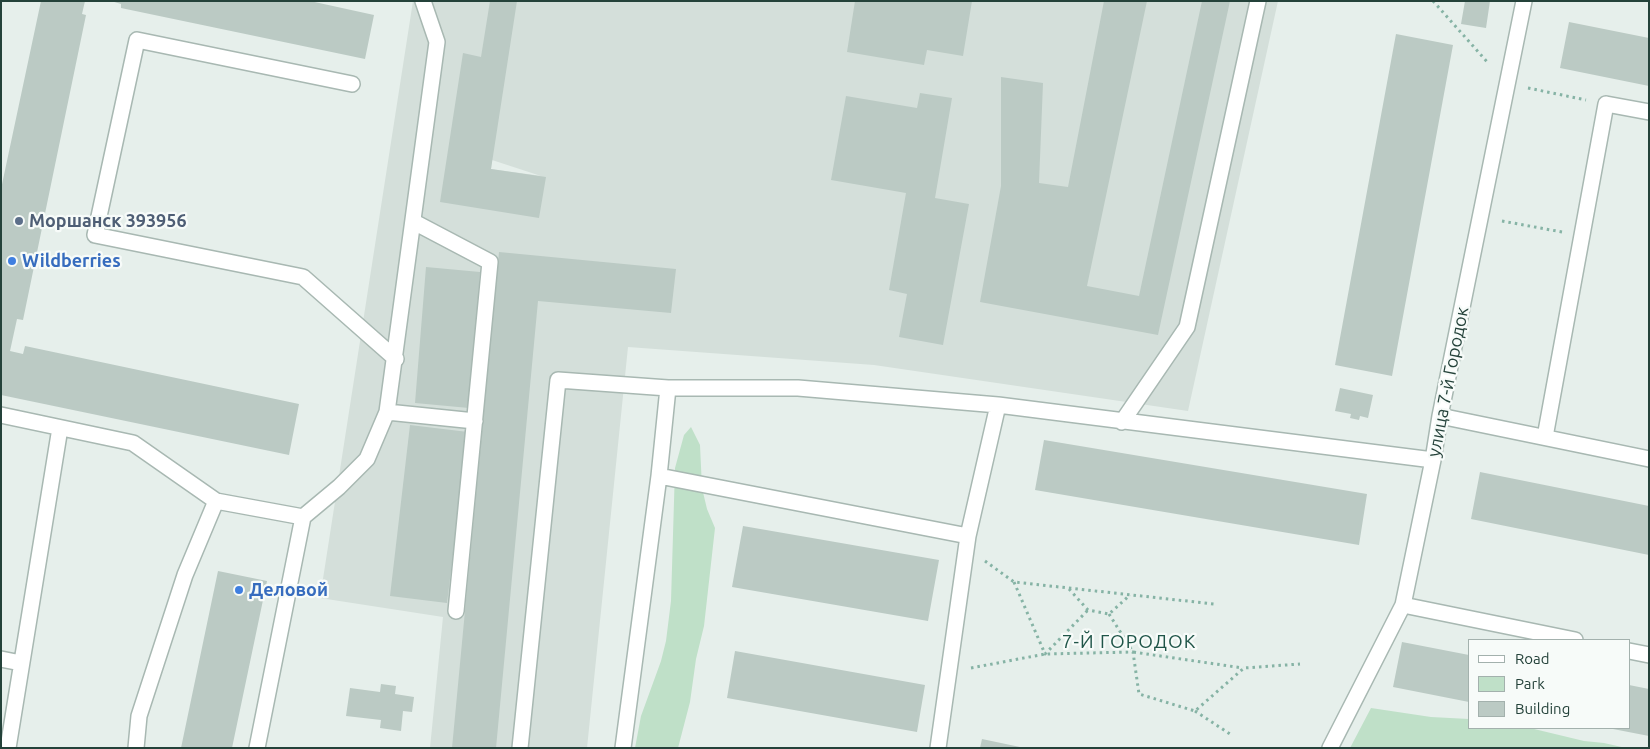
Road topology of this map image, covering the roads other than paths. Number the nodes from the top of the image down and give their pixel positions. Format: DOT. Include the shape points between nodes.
graph roads {
  1 [pos="423,1"];
  2 [pos="1258,1"];
  3 [pos="1524,1"];
  4 [pos="352,84"];
  5 [pos="1649,112"];
  6 [pos="414,222"];
  7 [pos="396,359"];
  8 [pos="668,388"];
  9 [pos="998,405"];
  10 [pos="387,412"];
  11 [pos="1,415"];
  12 [pos="1440,416"];
  13 [pos="475,422"];
  14 [pos="1122,422"];
  15 [pos="60,428"];
  16 [pos="1545,437"];
  17 [pos="1649,459"];
  18 [pos="1433,460"];
  19 [pos="659,476"];
  20 [pos="216,501"];
  21 [pos="303,517"];
  22 [pos="968,541"];
  23 [pos="1403,606"];
  24 [pos="456,611"];
  25 [pos="1570,639"];
  26 [pos="1630,651"];
  27 [pos="1649,655"];
  28 [pos="1,658"];
  29 [pos="21,662"];
  30 [pos="8,748"];
  31 [pos="136,748"];
  32 [pos="257,748"];
  33 [pos="520,748"];
  34 [pos="623,748"];
  35 [pos="938,748"];
  36 [pos="1330,748"];
  1 -- 6 [label="street" via="437,42"];
  2 -- 14 [label="street" via="1188,327"];
  3 -- 12 [label="street, улица 7-й Городок"];
  4 -- 7 [label="street" via="137,40 95,236 303,277"];
  5 -- 16 [label="street" via="1606,104"];
  6 -- 7 [label="street"];
  6 -- 13 [label="street" via="490,262"];
  7 -- 10 [label="street"];
  8 -- 9 [label="street" via="798,388"];
  8 -- 19 [label="street"];
  8 -- 33 [label="street" via="558,380"];
  9 -- 14 [label="street"];
  9 -- 22 [label="street"];
  10 -- 13 [label="street"];
  10 -- 21 [label="street" via="367,459"];
  11 -- 15 [label="street"];
  12 -- 16 [label="street"];
  12 -- 18 [label="street, улица 7-й Городок"];
  13 -- 24 [label="street"];
  14 -- 18 [label="street"];
  15 -- 20 [label="street" via="133,443"];
  15 -- 29 [label="street"];
  16 -- 17 [label="street"];
  18 -- 23 [label="street, улица 7-й Городок"];
  19 -- 22 [label="street"];
  19 -- 34 [label="street"];
  20 -- 21 [label="street"];
  20 -- 31 [label="street" via="185,575 138,716"];
  21 -- 32 [label="street"];
  22 -- 35 [label="street"];
  23 -- 25 [label="street"];
  23 -- 36 [label="street, улица 7-й Городок"];
  26 -- 27 [label="street"];
  28 -- 29 [label="street"];
  29 -- 30 [label="street"];
}
